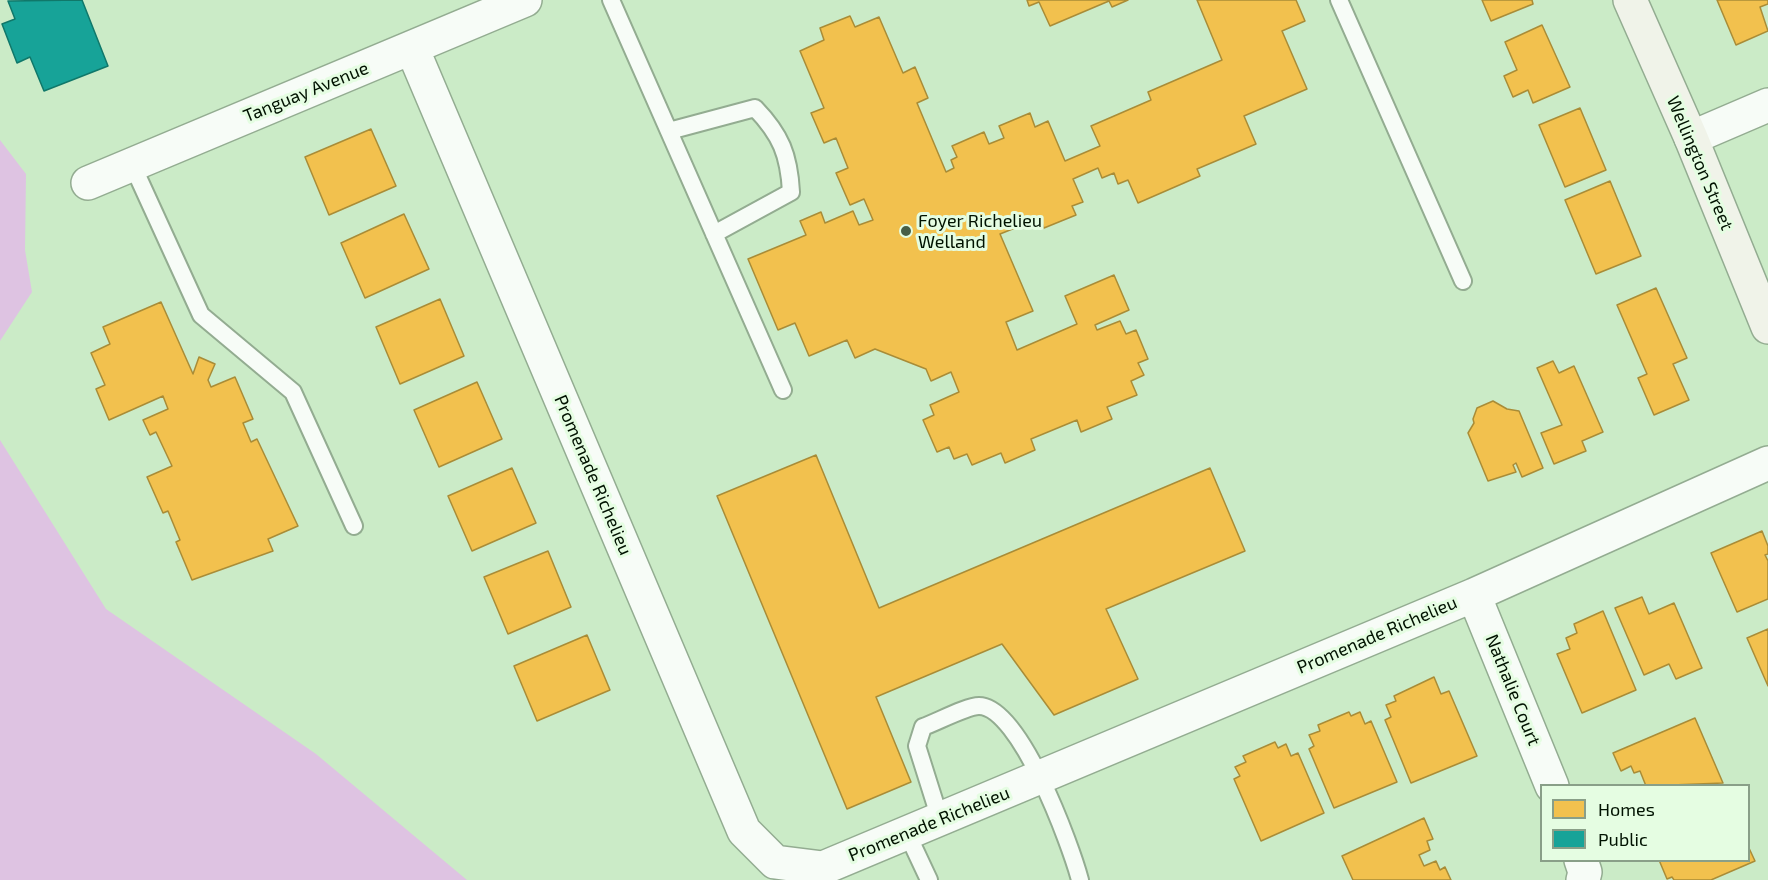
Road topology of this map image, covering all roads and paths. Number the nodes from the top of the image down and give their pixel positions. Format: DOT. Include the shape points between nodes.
graph roads {
  1 [pos="525,0"];
  2 [pos="611,0"];
  3 [pos="1339,0"];
  4 [pos="1630,0"];
  5 [pos="412,48"];
  6 [pos="1768,105"];
  7 [pos="669,131"];
  8 [pos="1691,138"];
  9 [pos="132,164"];
  10 [pos="87,183"];
  11 [pos="714,234"];
  12 [pos="1463,281"];
  13 [pos="1768,327"];
  14 [pos="783,390"];
  15 [pos="1768,463"];
  16 [pos="354,526"];
  17 [pos="1474,595"];
  18 [pos="1042,776"];
  19 [pos="1551,784"];
  20 [pos="940,819"];
  21 [pos="907,833"];
  22 [pos="1581,862"];
  23 [pos="929,880"];
  24 [pos="1080,880"];
  25 [pos="1583,880"];
  1 -- 5 [label="street, Tanguay Avenue"];
  2 -- 7 [label="lane"];
  3 -- 12 [label="lane"];
  4 -- 8 [label="street, Wellington Street"];
  5 -- 9 [label="street, Tanguay Avenue"];
  5 -- 21 [label="street, Promenade Richelieu" via="744,831 775,862 823,868"];
  6 -- 8 [label="street"];
  7 -- 11 [label="lane"];
  7 -- 11 [label="lane" via="755,108 778,136 789,163 791,192"];
  8 -- 13 [label="street, Wellington Street"];
  9 -- 10 [label="street, Tanguay Avenue"];
  9 -- 16 [label="lane" via="201,315 292,392"];
  11 -- 14 [label="lane"];
  15 -- 17 [label="street, Promenade Richelieu"];
  17 -- 18 [label="street, Promenade Richelieu"];
  17 -- 19 [label="street, Nathalie Court"];
  18 -- 20 [label="street, Promenade Richelieu"];
  18 -- 20 [label="lane" via="993,710 979,706 923,727 916,746"];
  18 -- 24 [label="lane"];
  20 -- 21 [label="street, Promenade Richelieu"];
  21 -- 23 [label="lane"];
  22 -- 25 [label="street"];
}
